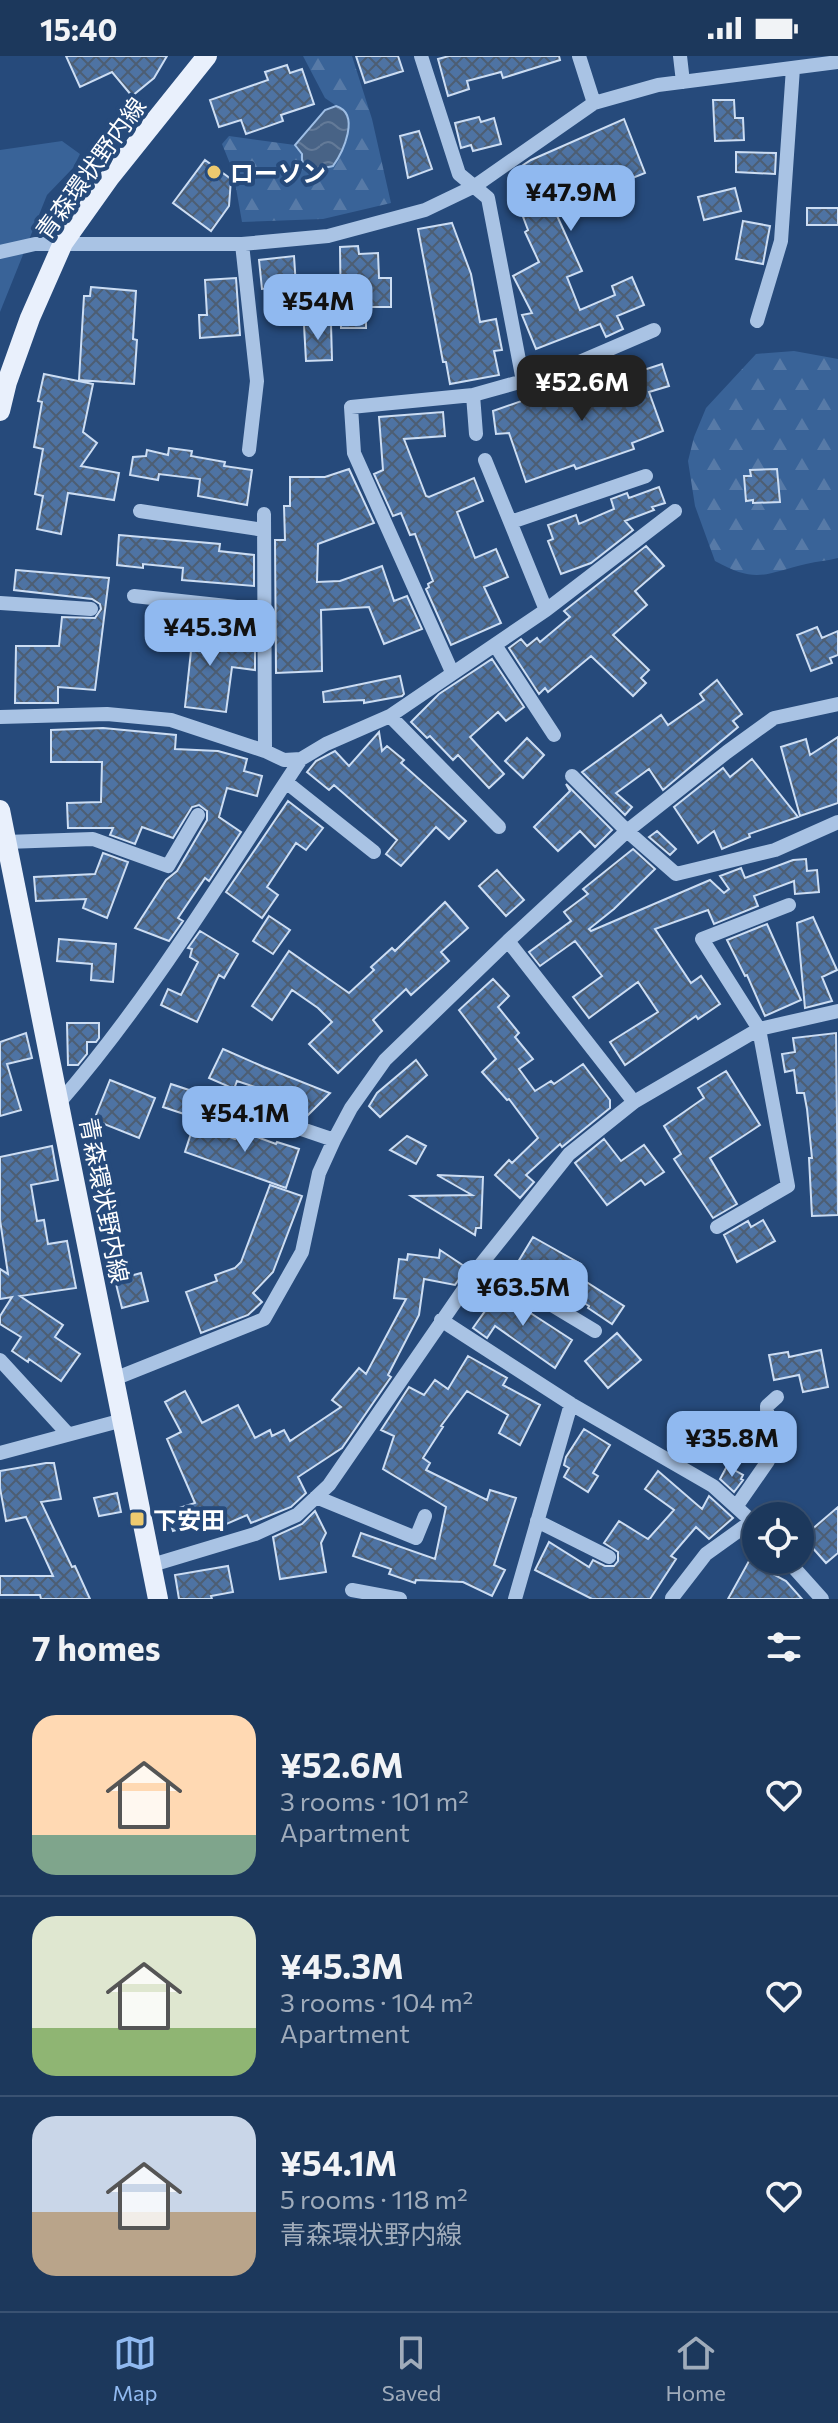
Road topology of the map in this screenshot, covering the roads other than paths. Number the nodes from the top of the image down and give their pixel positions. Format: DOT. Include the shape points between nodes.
graph roads {
  1 [pos="207,56"];
  2 [pos="421,56"];
  3 [pos="579,56"];
  4 [pos="680,56"];
  5 [pos="838,62"];
  6 [pos="793,68"];
  7 [pos="683,82"];
  8 [pos="594,103"];
  9 [pos="475,186"];
  10 [pos="63,243"];
  11 [pos="242,244"];
  12 [pos="0,252"];
  13 [pos="757,321"];
  14 [pos="654,330"];
  15 [pos="523,381"];
  16 [pos="473,395"];
  17 [pos="0,411"];
  18 [pos="476,434"];
  19 [pos="249,450"];
  20 [pos="485,460"];
  21 [pos="646,476"];
  22 [pos="140,511"];
  23 [pos="675,511"];
  24 [pos="264,514"];
  25 [pos="511,522"];
  26 [pos="264,530"];
  27 [pos="134,596"];
  28 [pos="0,603"];
  29 [pos="91,609"];
  30 [pos="264,610"];
  31 [pos="546,610"];
  32 [pos="495,645"];
  33 [pos="452,672"];
  34 [pos="838,704"];
  35 [pos="390,716"];
  36 [pos="0,717"];
  37 [pos="554,735"];
  38 [pos="265,751"];
  39 [pos="301,759"];
  40 [pos="572,776"];
  41 [pos="286,782"];
  42 [pos="0,810"];
  43 [pos="198,815"];
  44 [pos="838,822"];
  45 [pos="499,827"];
  46 [pos="627,831"];
  47 [pos="6,842"];
  48 [pos="374,852"];
  49 [pos="789,905"];
  50 [pos="508,941"];
  51 [pos="838,1011"];
  52 [pos="759,1029"];
  53 [pos="210,1098"];
  54 [pos="634,1102"];
  55 [pos="59,1103"];
  56 [pos="334,1140"];
  57 [pos="717,1227"];
  58 [pos="482,1263"];
  59 [pos="441,1320"];
  60 [pos="595,1331"];
  61 [pos="0,1360"];
  62 [pos="114,1379"];
  63 [pos="777,1397"];
  64 [pos="571,1404"];
  65 [pos="123,1420"];
  66 [pos="67,1433"];
  67 [pos="0,1453"];
  68 [pos="316,1497"];
  69 [pos="736,1507"];
  70 [pos="742,1512"];
  71 [pos="425,1516"];
  72 [pos="537,1521"];
  73 [pos="742,1531"];
  74 [pos="609,1557"];
  75 [pos="152,1565"];
  76 [pos="800,1574"];
  77 [pos="352,1590"];
  78 [pos="672,1598"];
  79 [pos="158,1599"];
  80 [pos="400,1599"];
  81 [pos="515,1599"];
  82 [pos="822,1599"];
  1 -- 10 [label="main road, 青森環状野内線"];
  2 -- 9 [label="street" via="459,174"];
  3 -- 8 [label="street"];
  4 -- 7 [label="street"];
  5 -- 6 [label="street"];
  6 -- 7 [label="street"];
  6 -- 13 [label="street" via="781,241"];
  7 -- 8 [label="street"];
  8 -- 9 [label="street"];
  9 -- 11 [label="street" via="425,210 328,236"];
  9 -- 15 [label="street" via="488,198"];
  10 -- 11 [label="street"];
  10 -- 12 [label="street"];
  10 -- 17 [label="main road, 青森環状野内線" via="30,318"];
  11 -- 19 [label="street" via="257,381"];
  14 -- 15 [label="street"];
  15 -- 16 [label="street"];
  16 -- 18 [label="street"];
  16 -- 33 [label="street" via="351,407 354,453"];
  20 -- 25 [label="street"];
  21 -- 25 [label="street"];
  22 -- 26 [label="street"];
  23 -- 31 [label="street"];
  24 -- 26 [label="street"];
  25 -- 31 [label="street"];
  26 -- 30 [label="street"];
  27 -- 30 [label="street"];
  28 -- 29 [label="street"];
  30 -- 38 [label="street"];
  31 -- 32 [label="street"];
  32 -- 33 [label="street"];
  32 -- 37 [label="street"];
  33 -- 35 [label="street"];
  34 -- 46 [label="street" via="774,718"];
  35 -- 39 [label="street"];
  35 -- 45 [label="street"];
  36 -- 38 [label="street" via="107,714 171,720"];
  38 -- 39 [label="street" via="284,760"];
  39 -- 41 [label="street"];
  40 -- 46 [label="street"];
  41 -- 48 [label="street"];
  41 -- 55 [label="street" via="165,967"];
  42 -- 47 [label="main road, 青森環状野内線"];
  43 -- 47 [label="street" via="168,866 93,839"];
  44 -- 46 [label="street" via="775,850 676,874"];
  46 -- 50 [label="street"];
  47 -- 55 [label="main road, 青森環状野内線"];
  49 -- 52 [label="street" via="702,939"];
  50 -- 54 [label="street"];
  50 -- 56 [label="street" via="385,1060"];
  51 -- 52 [label="street"];
  52 -- 54 [label="street"];
  52 -- 57 [label="street" via="788,1186"];
  53 -- 56 [label="street"];
  54 -- 58 [label="street" via="569,1154"];
  55 -- 62 [label="main road, 青森環状野内線"];
  56 -- 62 [label="street" via="319,1173 302,1252 264,1319"];
  58 -- 59 [label="street"];
  58 -- 60 [label="street"];
  59 -- 64 [label="street"];
  59 -- 68 [label="street" via="357,1446"];
  61 -- 66 [label="street"];
  62 -- 65 [label="main road, 青森環状野内線"];
  63 -- 69 [label="street" via="767,1406 768,1461"];
  64 -- 69 [label="street" via="713,1486"];
  64 -- 72 [label="street"];
  65 -- 66 [label="street"];
  65 -- 75 [label="main road, 青森環状野内線"];
  66 -- 67 [label="street"];
  68 -- 71 [label="street" via="416,1538"];
  68 -- 75 [label="street" via="297,1515 255,1534"];
  69 -- 70 [label="street"];
  72 -- 74 [label="street"];
  72 -- 81 [label="street"];
  73 -- 78 [label="street" via="706,1554"];
  75 -- 79 [label="main road, 青森環状野内線"];
  76 -- 82 [label="street"];
  77 -- 80 [label="street"];
}
